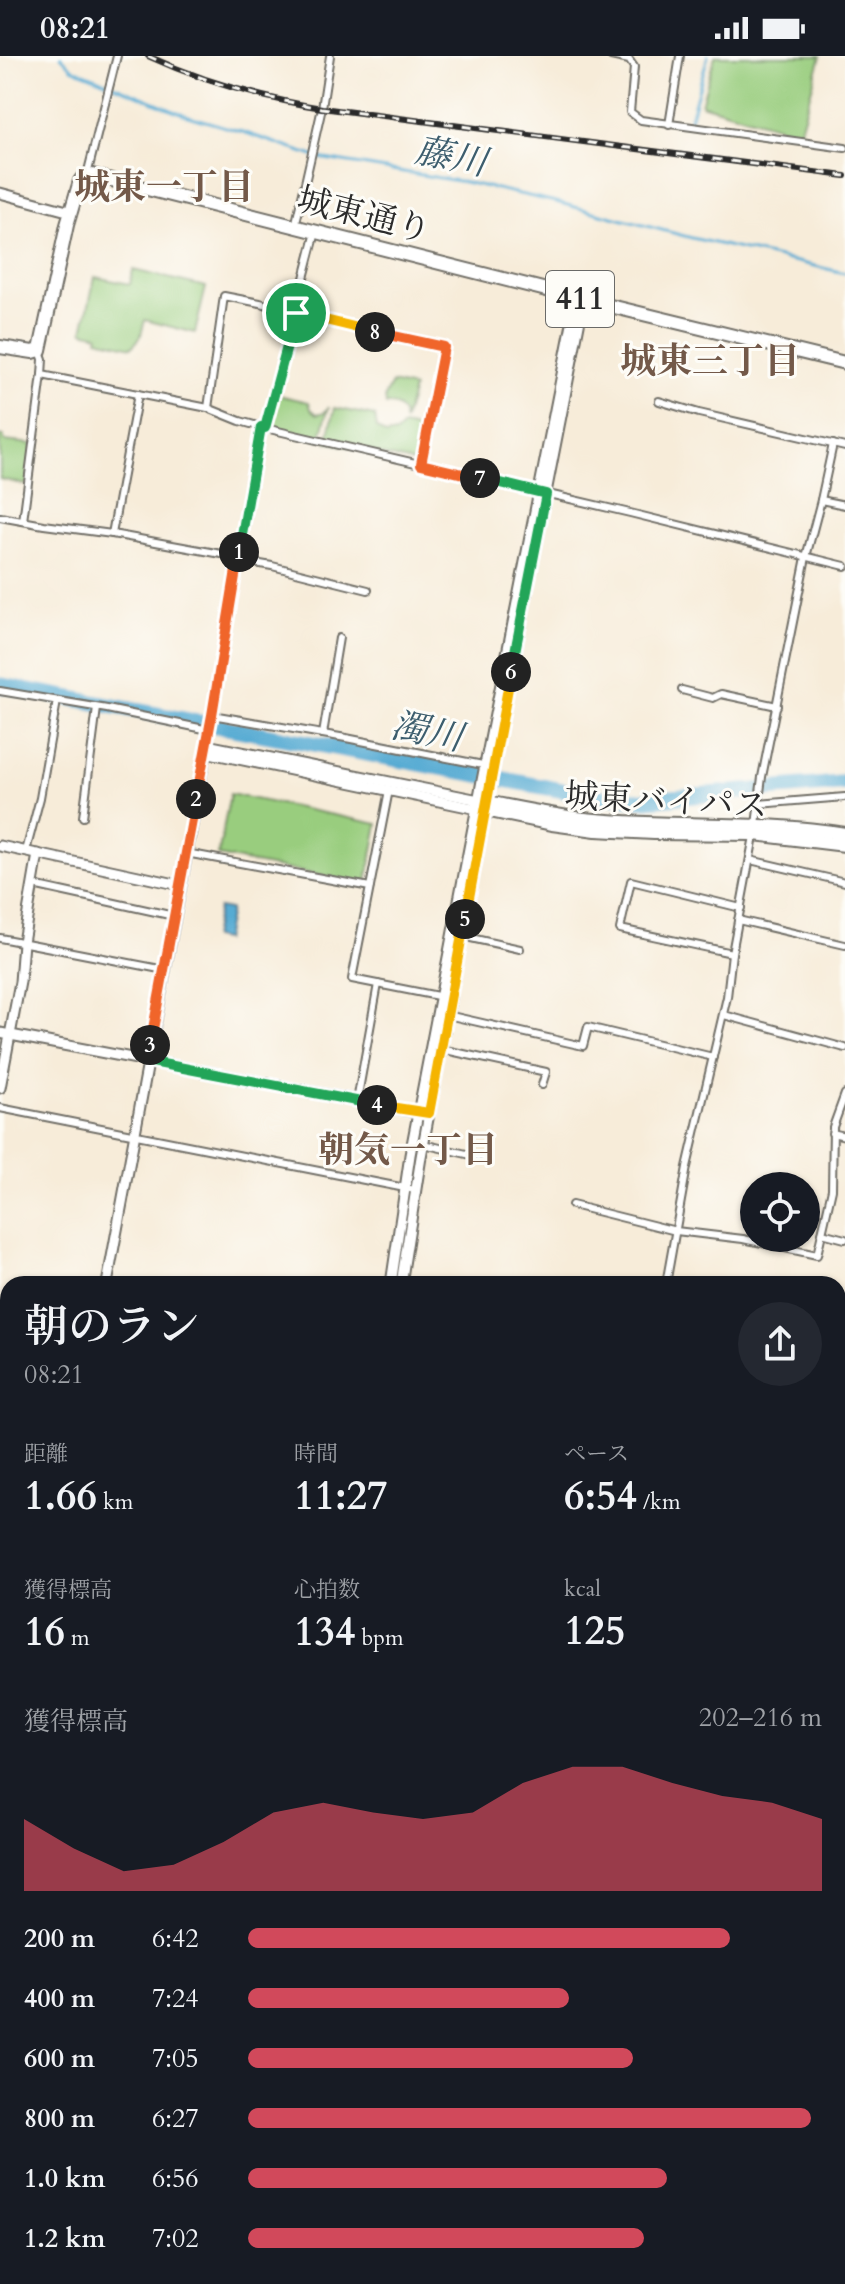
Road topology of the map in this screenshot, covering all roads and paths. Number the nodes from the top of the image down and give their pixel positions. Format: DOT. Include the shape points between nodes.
graph roads {
  1 [pos="117,56"];
  2 [pos="330,56"];
  3 [pos="611,56"];
  4 [pos="680,56"];
  5 [pos="669,125"];
  6 [pos="845,148"];
  7 [pos="87,175"];
  8 [pos="0,193"];
  9 [pos="71,212"];
  10 [pos="295,227"];
  11 [pos="316,232"];
  12 [pos="581,299"];
  13 [pos="296,313"];
  14 [pos="0,347"];
  15 [pos="40,350"];
  16 [pos="845,363"];
  17 [pos="42,375"];
  18 [pos="138,394"];
  19 [pos="659,401"];
  20 [pos="208,408"];
  21 [pos="263,427"];
  22 [pos="833,444"];
  23 [pos="845,447"];
  24 [pos="421,464"];
  25 [pos="543,493"];
  26 [pos="821,500"];
  27 [pos="845,505"];
  28 [pos="0,517"];
  29 [pos="23,521"];
  30 [pos="112,534"];
  31 [pos="806,557"];
  32 [pos="238,559"];
  33 [pos="845,566"];
  34 [pos="368,590"];
  35 [pos="339,638"];
  36 [pos="682,690"];
  37 [pos="0,691"];
  38 [pos="57,701"];
  39 [pos="777,706"];
  40 [pos="97,708"];
  41 [pos="212,716"];
  42 [pos="209,730"];
  43 [pos="323,734"];
  44 [pos="206,748"];
  45 [pos="489,766"];
  46 [pos="389,787"];
  47 [pos="845,797"];
  48 [pos="758,804"];
  49 [pos="482,805"];
  50 [pos="83,817"];
  51 [pos="755,829"];
  52 [pos="845,834"];
  53 [pos="845,845"];
  54 [pos="0,846"];
  55 [pos="26,851"];
  56 [pos="186,853"];
  57 [pos="38,854"];
  58 [pos="750,860"];
  59 [pos="845,882"];
  60 [pos="33,885"];
  61 [pos="180,885"];
  62 [pos="370,887"];
  63 [pos="741,908"];
  64 [pos="174,916"];
  65 [pos="738,920"];
  66 [pos="462,936"];
  67 [pos="0,938"];
  68 [pos="23,942"];
  69 [pos="845,945"];
  70 [pos="520,949"];
  71 [pos="732,953"];
  72 [pos="165,970"];
  73 [pos="378,984"];
  74 [pos="445,997"];
  75 [pos="447,1015"];
  76 [pos="724,1015"];
  77 [pos="5,1034"];
  78 [pos="845,1048"];
  79 [pos="441,1049"];
  80 [pos="713,1057"];
  81 [pos="147,1061"];
  82 [pos="542,1085"];
  83 [pos="0,1088"];
  84 [pos="845,1094"];
  85 [pos="357,1101"];
  86 [pos="0,1108"];
  87 [pos="424,1113"];
  88 [pos="832,1133"];
  89 [pos="134,1135"];
  90 [pos="845,1136"];
  91 [pos="423,1144"];
  92 [pos="484,1158"];
  93 [pos="410,1189"];
  94 [pos="572,1205"];
  95 [pos="676,1231"];
  96 [pos="822,1233"];
  97 [pos="845,1239"];
  98 [pos="108,1276"];
  99 [pos="393,1276"];
  100 [pos="402,1276"];
  101 [pos="668,1276"];
  1 -- 7 [label="street"];
  2 -- 10 [label="street"];
  3 -- 5 [label="street" via="629,60 634,67 630,112 641,120"];
  4 -- 5 [label="street"];
  5 -- 6 [label="street"];
  7 -- 9 [label="highway" via="80,181"];
  7 -- 10 [label="highway, 城東通り / 411"];
  8 -- 9 [label="street"];
  9 -- 15 [label="highway"];
  10 -- 11 [label="highway, 城東通り / 411"];
  11 -- 12 [label="highway, 城東通り / 411"];
  11 -- 13 [label="street"];
  12 -- 16 [label="highway, 城東通り / 411"];
  12 -- 25 [label="street"];
  13 -- 20 [label="street" via="224,296"];
  13 -- 21 [label="street"];
  13 -- 24 [label="street" via="444,347"];
  14 -- 15 [label="highway"];
  15 -- 17 [label="street"];
  17 -- 18 [label="street"];
  17 -- 29 [label="street"];
  18 -- 20 [label="street"];
  18 -- 30 [label="street"];
  19 -- 22 [label="street"];
  20 -- 21 [label="street"];
  21 -- 24 [label="street"];
  21 -- 32 [label="street"];
  22 -- 23 [label="street"];
  22 -- 26 [label="street"];
  24 -- 25 [label="street"];
  25 -- 31 [label="street"];
  25 -- 45 [label="street"];
  26 -- 27 [label="street"];
  26 -- 31 [label="street"];
  28 -- 29 [label="street"];
  29 -- 30 [label="street"];
  30 -- 32 [label="street"];
  31 -- 33 [label="street"];
  31 -- 39 [label="street"];
  32 -- 34 [label="street"];
  32 -- 41 [label="street"];
  35 -- 43 [label="street"];
  36 -- 39 [label="street"];
  37 -- 38 [label="street"];
  38 -- 40 [label="street"];
  38 -- 55 [label="street"];
  39 -- 48 [label="street"];
  40 -- 42 [label="street"];
  40 -- 50 [label="street"];
  41 -- 42 [label="street"];
  41 -- 43 [label="street"];
  42 -- 44 [label="street"];
  43 -- 45 [label="street"];
  44 -- 46 [label="street"];
  44 -- 56 [label="street"];
  45 -- 49 [label="street"];
  46 -- 49 [label="street"];
  46 -- 62 [label="street"];
  47 -- 48 [label="street"];
  48 -- 51 [label="street"];
  49 -- 51 [label="highway, 城東バイパス" via="596,821"];
  49 -- 66 [label="street"];
  49 -- 74 [label="street"];
  51 -- 52 [label="highway, 城東バイパス"];
  51 -- 53 [label="highway, 城東バイパス"];
  51 -- 58 [label="street"];
  54 -- 55 [label="street"];
  55 -- 57 [label="street"];
  56 -- 61 [label="street"];
  56 -- 62 [label="street"];
  57 -- 60 [label="street"];
  57 -- 61 [label="street"];
  58 -- 59 [label="street"];
  58 -- 63 [label="street"];
  60 -- 64 [label="street"];
  60 -- 68 [label="street"];
  61 -- 64 [label="street"];
  62 -- 73 [label="street" via="352,979"];
  63 -- 65 [label="street"];
  63 -- 71 [label="street" via="631,881 620,929"];
  64 -- 72 [label="street"];
  65 -- 69 [label="street"];
  65 -- 71 [label="street"];
  66 -- 70 [label="street"];
  66 -- 74 [label="street"];
  67 -- 68 [label="street"];
  68 -- 72 [label="street"];
  68 -- 77 [label="street" via="20,982"];
  71 -- 76 [label="street"];
  72 -- 81 [label="street"];
  73 -- 74 [label="street"];
  73 -- 85 [label="street"];
  74 -- 75 [label="street"];
  74 -- 87 [label="street"];
  75 -- 79 [label="street"];
  75 -- 80 [label="street" via="583,1046 588,1027"];
  76 -- 78 [label="street"];
  76 -- 80 [label="street"];
  77 -- 81 [label="street"];
  77 -- 83 [label="street"];
  79 -- 82 [label="street" via="546,1072"];
  79 -- 87 [label="street"];
  80 -- 95 [label="street"];
  81 -- 85 [label="street"];
  81 -- 89 [label="street"];
  84 -- 88 [label="street"];
  85 -- 87 [label="street"];
  86 -- 89 [label="street"];
  87 -- 91 [label="street"];
  87 -- 93 [label="street"];
  88 -- 90 [label="street"];
  88 -- 96 [label="street" via="832,1189"];
  89 -- 93 [label="street"];
  89 -- 98 [label="street"];
  91 -- 92 [label="street"];
  91 -- 93 [label="street"];
  93 -- 99 [label="street"];
  93 -- 100 [label="street"];
  94 -- 95 [label="street"];
  95 -- 96 [label="street" via="817,1255"];
  95 -- 101 [label="street"];
  96 -- 97 [label="street"];
}
